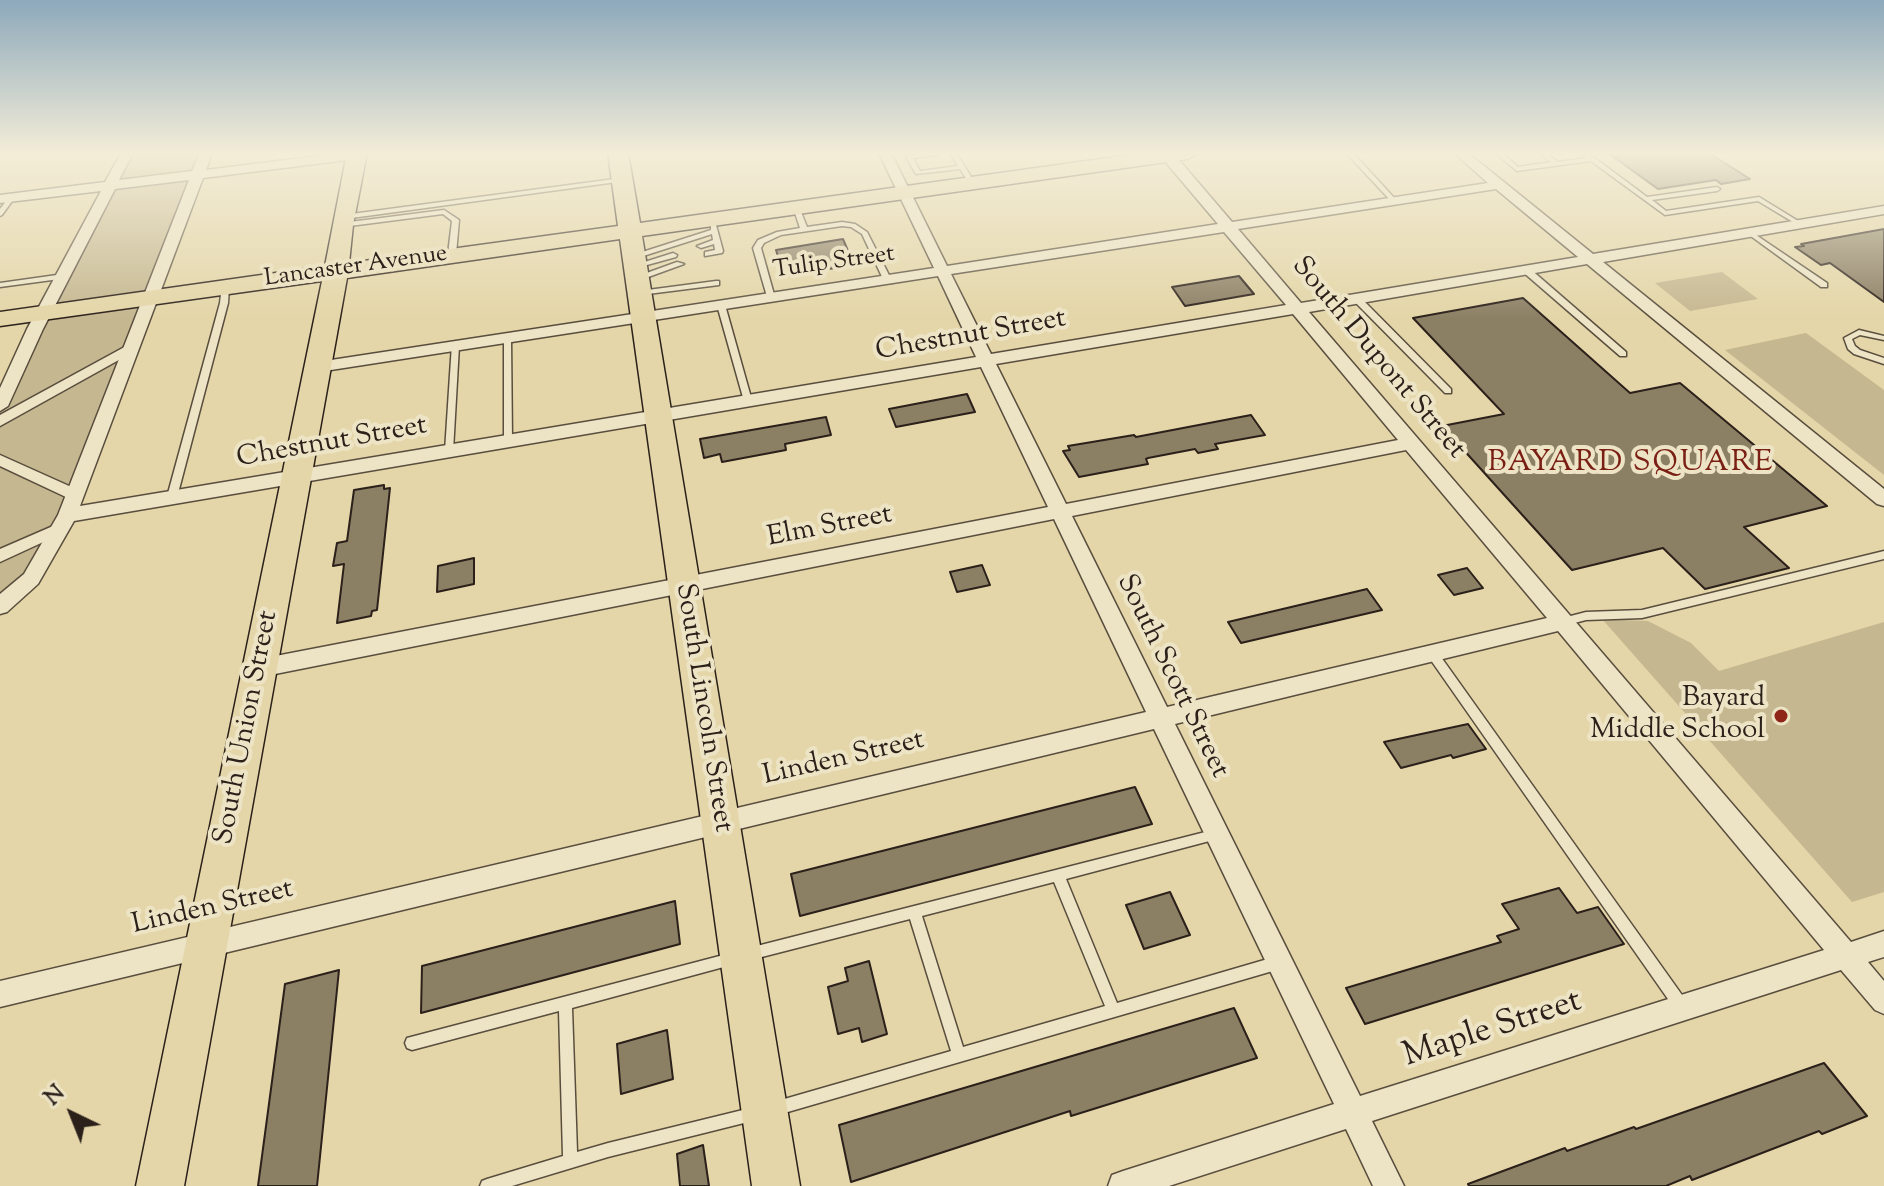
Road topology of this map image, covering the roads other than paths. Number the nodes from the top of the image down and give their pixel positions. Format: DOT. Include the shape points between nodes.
graph roads {
  1 [pos="99,208"];
  2 [pos="185,208"];
  3 [pos="347,208"];
  4 [pos="429,208"];
  5 [pos="626,208"];
  6 [pos="790,208"];
  7 [pos="796,208"];
  8 [pos="911,208"];
  9 [pos="1216,208"];
  10 [pos="1356,208"];
  11 [pos="1528,208"];
  12 [pos="1659,208"];
  13 [pos="1696,208"];
  14 [pos="1774,208"];
  15 [pos="1884,210"];
  16 [pos="343,221"];
  17 [pos="1800,224"];
  18 [pos="713,225"];
  19 [pos="804,229"];
  20 [pos="1230,229"];
  21 [pos="1750,233"];
  22 [pos="717,241"];
  23 [pos="701,246"];
  24 [pos="452,254"];
  25 [pos="708,254"];
  26 [pos="673,255"];
  27 [pos="1590,259"];
  28 [pos="680,264"];
  29 [pos="337,270"];
  30 [pos="1526,270"];
  31 [pos="943,273"];
  32 [pos="635,274"];
  33 [pos="64,276"];
  34 [pos="888,281"];
  35 [pos="716,283"];
  36 [pos="0,285"];
  37 [pos="1824,285"];
  38 [pos="225,287"];
  39 [pos="149,298"];
  40 [pos="771,298"];
  41 [pos="1357,299"];
  42 [pos="721,305"];
  43 [pos="1297,308"];
  44 [pos="46,313"];
  45 [pos="0,319"];
  46 [pos="507,338"];
  47 [pos="1884,338"];
  48 [pos="455,346"];
  49 [pos="130,348"];
  50 [pos="1623,354"];
  51 [pos="986,361"];
  52 [pos="1884,361"];
  53 [pos="318,367"];
  54 [pos="1448,391"];
  55 [pos="748,401"];
  56 [pos="0,406"];
  57 [pos="657,416"];
  58 [pos="0,421"];
  59 [pos="508,441"];
  60 [pos="1411,443"];
  61 [pos="449,451"];
  62 [pos="0,460"];
  63 [pos="297,476"];
  64 [pos="73,494"];
  65 [pos="172,497"];
  66 [pos="1884,499"];
  67 [pos="1059,512"];
  68 [pos="64,522"];
  69 [pos="1884,555"];
  70 [pos="0,556"];
  71 [pos="683,585"];
  72 [pos="0,606"];
  73 [pos="1563,622"];
  74 [pos="1432,653"];
  75 [pos="260,668"];
  76 [pos="1160,718"];
  77 [pos="720,822"];
  78 [pos="1217,834"];
  79 [pos="1058,875"];
  80 [pos="914,912"];
  81 [pos="207,944"];
  82 [pos="1884,944"];
  83 [pos="741,956"];
  84 [pos="1846,956"];
  85 [pos="1280,962"];
  86 [pos="0,994"];
  87 [pos="1884,1001"];
  88 [pos="565,1003"];
  89 [pos="1683,1008"];
  90 [pos="1113,1010"];
  91 [pos="412,1043"];
  92 [pos="959,1055"];
  93 [pos="765,1111"];
  94 [pos="1353,1113"];
  95 [pos="570,1161"];
  96 [pos="160,1186"];
  97 [pos="487,1186"];
  98 [pos="776,1186"];
  99 [pos="1123,1186"];
  100 [pos="1389,1186"];
  1 -- 33 [label="street"];
  2 -- 39 [label="street"];
  3 -- 16 [label="main road, South Union Street"];
  4 -- 16 [label="lane"];
  5 -- 32 [label="main road, South Lincoln Street"];
  6 -- 18 [label="main road, Lancaster Avenue"];
  7 -- 19 [label="lane"];
  8 -- 31 [label="street, South Scott Street"];
  9 -- 20 [label="street, South Dupont Street"];
  10 -- 20 [label="street, Tulip Street"];
  11 -- 27 [label="street"];
  12 -- 13 [label="lane" via="1665,213"];
  14 -- 17 [label="lane"];
  15 -- 17 [label="street, Chestnut Street"];
  16 -- 24 [label="lane" via="444,212 456,220"];
  16 -- 29 [label="main road, South Union Street"];
  17 -- 21 [label="street, Chestnut Street"];
  18 -- 22 [label="lane"];
  18 -- 32 [label="main road, Lancaster Avenue" via="672,234"];
  19 -- 34 [label="lane" via="842,224 860,228"];
  19 -- 40 [label="lane" via="768,237 757,248"];
  20 -- 31 [label="street, Tulip Street"];
  20 -- 43 [label="street, South Dupont Street"];
  21 -- 27 [label="street, Chestnut Street"];
  21 -- 37 [label="lane"];
  22 -- 23 [label="lane"];
  22 -- 25 [label="lane" via="719,251"];
  24 -- 29 [label="main road, Lancaster Avenue"];
  24 -- 32 [label="main road, Lancaster Avenue"];
  26 -- 32 [label="lane"];
  27 -- 30 [label="street, Chestnut Street"];
  27 -- 66 [label="street"];
  28 -- 32 [label="lane"];
  29 -- 38 [label="main road, Lancaster Avenue"];
  29 -- 53 [label="main road, South Union Street"];
  30 -- 41 [label="street, Chestnut Street"];
  30 -- 50 [label="lane"];
  31 -- 34 [label="street, Tulip Street"];
  31 -- 51 [label="street, South Scott Street"];
  32 -- 35 [label="lane"];
  32 -- 42 [label="street, Tulip Street"];
  32 -- 46 [label="street, Tulip Street"];
  32 -- 57 [label="main road, South Lincoln Street"];
  33 -- 36 [label="lane"];
  33 -- 44 [label="street"];
  34 -- 40 [label="street, Tulip Street"];
  38 -- 39 [label="main road, Lancaster Avenue"];
  38 -- 65 [label="lane"];
  39 -- 44 [label="main road, Lancaster Avenue"];
  39 -- 49 [label="street"];
  40 -- 42 [label="street, Tulip Street"];
  41 -- 43 [label="street, Chestnut Street"];
  41 -- 54 [label="lane"];
  42 -- 55 [label="lane"];
  43 -- 51 [label="street, Chestnut Street"];
  43 -- 60 [label="street, South Dupont Street"];
  44 -- 45 [label="main road, Lancaster Avenue"];
  44 -- 56 [label="street"];
  46 -- 48 [label="street, Tulip Street"];
  46 -- 59 [label="lane"];
  47 -- 52 [label="lane" via="1859,332 1848,338 1857,352"];
  48 -- 53 [label="street, Tulip Street"];
  48 -- 61 [label="lane"];
  49 -- 58 [label="street"];
  49 -- 64 [label="street"];
  51 -- 55 [label="street, Chestnut Street"];
  51 -- 67 [label="street, South Scott Street"];
  53 -- 63 [label="main road, South Union Street"];
  55 -- 57 [label="street, Chestnut Street"];
  57 -- 59 [label="street, Chestnut Street"];
  57 -- 71 [label="main road, South Lincoln Street"];
  59 -- 61 [label="street, Chestnut Street"];
  60 -- 67 [label="street, Elm Street"];
  60 -- 73 [label="street, South Dupont Street"];
  61 -- 63 [label="street, Chestnut Street"];
  62 -- 64 [label="street"];
  63 -- 65 [label="street, Chestnut Street"];
  63 -- 75 [label="main road, South Union Street"];
  64 -- 68 [label="street"];
  65 -- 68 [label="street, Chestnut Street"];
  67 -- 71 [label="street, Elm Street"];
  67 -- 76 [label="street, South Scott Street"];
  68 -- 70 [label="street"];
  68 -- 72 [label="street" via="31,579"];
  69 -- 73 [label="lane" via="1642,614"];
  71 -- 75 [label="street, Elm Street"];
  71 -- 77 [label="main road, South Lincoln Street"];
  73 -- 74 [label="street, Linden Street"];
  73 -- 84 [label="street, South Dupont Street"];
  74 -- 76 [label="street, Linden Street"];
  74 -- 89 [label="lane"];
  75 -- 81 [label="main road, South Union Street"];
  76 -- 77 [label="street, Linden Street"];
  76 -- 78 [label="street, South Scott Street"];
  77 -- 81 [label="street, Linden Street"];
  77 -- 83 [label="main road, South Lincoln Street"];
  78 -- 79 [label="lane"];
  78 -- 85 [label="street, South Scott Street"];
  79 -- 80 [label="lane"];
  79 -- 90 [label="lane"];
  80 -- 83 [label="lane"];
  80 -- 92 [label="lane"];
  81 -- 86 [label="street, Linden Street"];
  81 -- 96 [label="main road, South Union Street"];
  82 -- 84 [label="street, Maple Street"];
  83 -- 88 [label="lane"];
  83 -- 93 [label="main road, South Lincoln Street"];
  84 -- 87 [label="street, South Dupont Street"];
  84 -- 89 [label="street, Maple Street"];
  85 -- 90 [label="lane"];
  85 -- 94 [label="street, South Scott Street"];
  88 -- 91 [label="lane"];
  88 -- 95 [label="lane"];
  89 -- 94 [label="street, Maple Street"];
  90 -- 92 [label="lane"];
  92 -- 93 [label="lane"];
  93 -- 95 [label="lane"];
  93 -- 98 [label="main road, South Lincoln Street"];
  94 -- 99 [label="street, Maple Street"];
  94 -- 100 [label="street, South Scott Street"];
  95 -- 97 [label="lane"];
}
